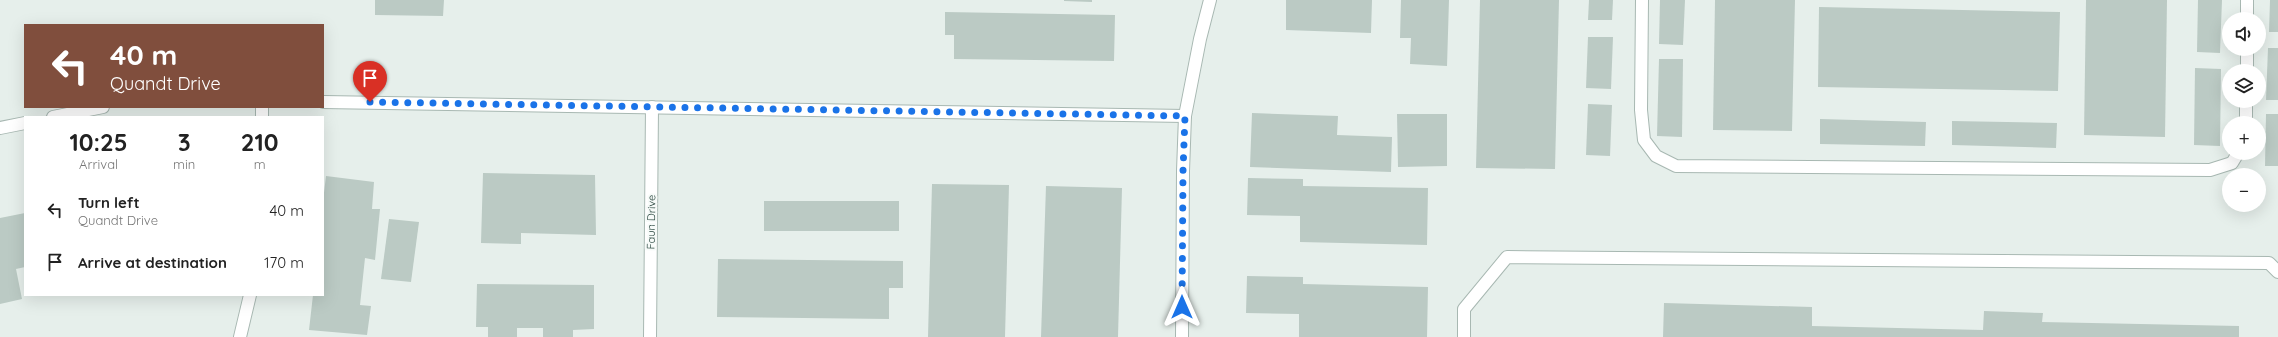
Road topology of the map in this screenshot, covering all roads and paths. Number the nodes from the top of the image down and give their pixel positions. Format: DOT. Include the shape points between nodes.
graph roads {
  1 [pos="1210,0"];
  2 [pos="1642,0"];
  3 [pos="2247,0"];
  4 [pos="2247,12"];
  5 [pos="324,102"];
  6 [pos="652,107"];
  7 [pos="98,108"];
  8 [pos="58,116"];
  9 [pos="1185,116"];
  10 [pos="24,123"];
  11 [pos="0,128"];
  12 [pos="2233,160"];
  13 [pos="2278,272"];
  14 [pos="250,296"];
  15 [pos="240,337"];
  16 [pos="650,337"];
  17 [pos="1182,337"];
  18 [pos="1464,337"];
  1 -- 9 [label="street"];
  2 -- 12 [label="street" via="1641,110 1644,140 1656,156 1676,166 2210,170"];
  3 -- 4 [label="street"];
  5 -- 6 [label="street"];
  6 -- 9 [label="street"];
  6 -- 16 [label="street, Faun Drive"];
  7 -- 8 [label="street"];
  9 -- 17 [label="street"];
  10 -- 11 [label="street"];
  13 -- 18 [label="street" via="2269,263 1507,257 1464,310"];
  14 -- 15 [label="street"];
}
